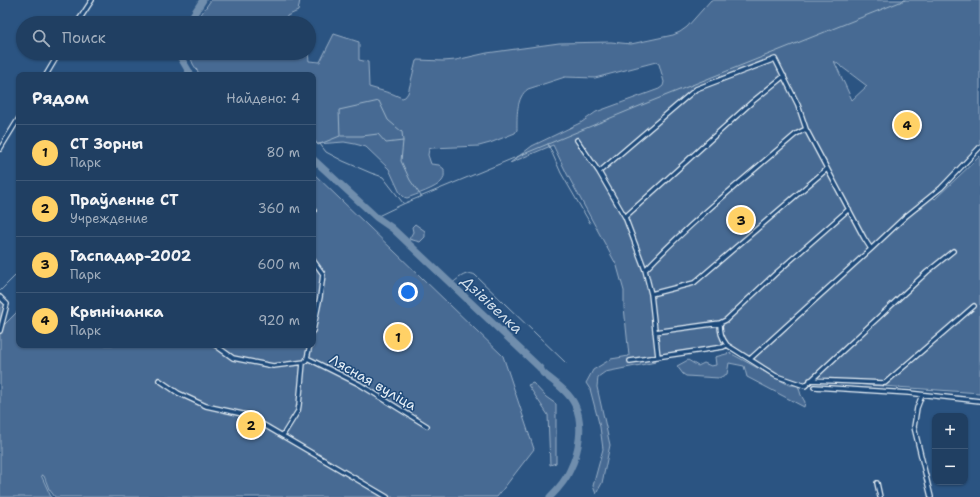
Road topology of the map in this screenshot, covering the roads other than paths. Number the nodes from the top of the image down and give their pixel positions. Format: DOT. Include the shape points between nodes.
graph roads {
  1 [pos="92,0"];
  2 [pos="82,16"];
  3 [pos="55,60"];
  4 [pos="48,72"];
  5 [pos="784,76"];
  6 [pos="16,123"];
  7 [pos="806,129"];
  8 [pos="577,140"];
  9 [pos="980,147"];
  10 [pos="0,149"];
  11 [pos="827,169"];
  12 [pos="599,172"];
  13 [pos="849,208"];
  14 [pos="625,217"];
  15 [pos="871,249"];
  16 [pos="953,251"];
  17 [pos="316,264"];
  18 [pos="645,270"];
  19 [pos="651,294"];
  20 [pos="0,297"];
  21 [pos="974,306"];
  22 [pos="316,316"];
  23 [pos="720,323"];
  24 [pos="0,331"];
  25 [pos="655,332"];
  26 [pos="727,345"];
  27 [pos="219,348"];
  28 [pos="309,348"];
  29 [pos="658,357"];
  30 [pos="307,358"];
  31 [pos="750,359"];
  32 [pos="630,361"];
  33 [pos="302,362"];
  34 [pos="159,380"];
  35 [pos="810,380"];
  36 [pos="814,388"];
  37 [pos="922,395"];
  38 [pos="980,401"];
  39 [pos="427,426"];
  40 [pos="282,435"];
  41 [pos="877,483"];
  42 [pos="387,497"];
  43 [pos="880,497"];
  44 [pos="932,497"];
  1 -- 2 [label="street"];
  3 -- 4 [label="street"];
  5 -- 7 [label="street"];
  5 -- 12 [label="street" via="775,59 696,89"];
  5 -- 14 [label="street"];
  6 -- 10 [label="street"];
  7 -- 11 [label="street"];
  7 -- 18 [label="street" via="796,134 717,202"];
  8 -- 12 [label="street"];
  9 -- 15 [label="street" via="940,188"];
  11 -- 13 [label="street"];
  11 -- 19 [label="street" via="694,283"];
  12 -- 14 [label="street"];
  13 -- 15 [label="street"];
  13 -- 23 [label="street"];
  14 -- 18 [label="street"];
  15 -- 31 [label="street"];
  16 -- 35 [label="street"];
  17 -- 22 [label="street" via="323,274"];
  18 -- 19 [label="street"];
  19 -- 25 [label="street"];
  20 -- 24 [label="street" via="7,304"];
  21 -- 35 [label="street" via="885,383"];
  23 -- 25 [label="street"];
  23 -- 26 [label="street" via="722,339"];
  25 -- 29 [label="street"];
  26 -- 29 [label="street"];
  26 -- 31 [label="street"];
  27 -- 33 [label="street" via="233,358 273,366"];
  28 -- 30 [label="street"];
  29 -- 32 [label="street"];
  30 -- 33 [label="street"];
  30 -- 39 [label="street, Лясная вуліца" via="359,384"];
  31 -- 35 [label="street" via="776,376 805,386"];
  33 -- 40 [label="street" via="300,405"];
  34 -- 40 [label="street" via="178,393 206,406 247,415"];
  36 -- 37 [label="street"];
  37 -- 38 [label="street"];
  37 -- 44 [label="street" via="914,427"];
  40 -- 42 [label="street"];
  41 -- 43 [label="street"];
}
